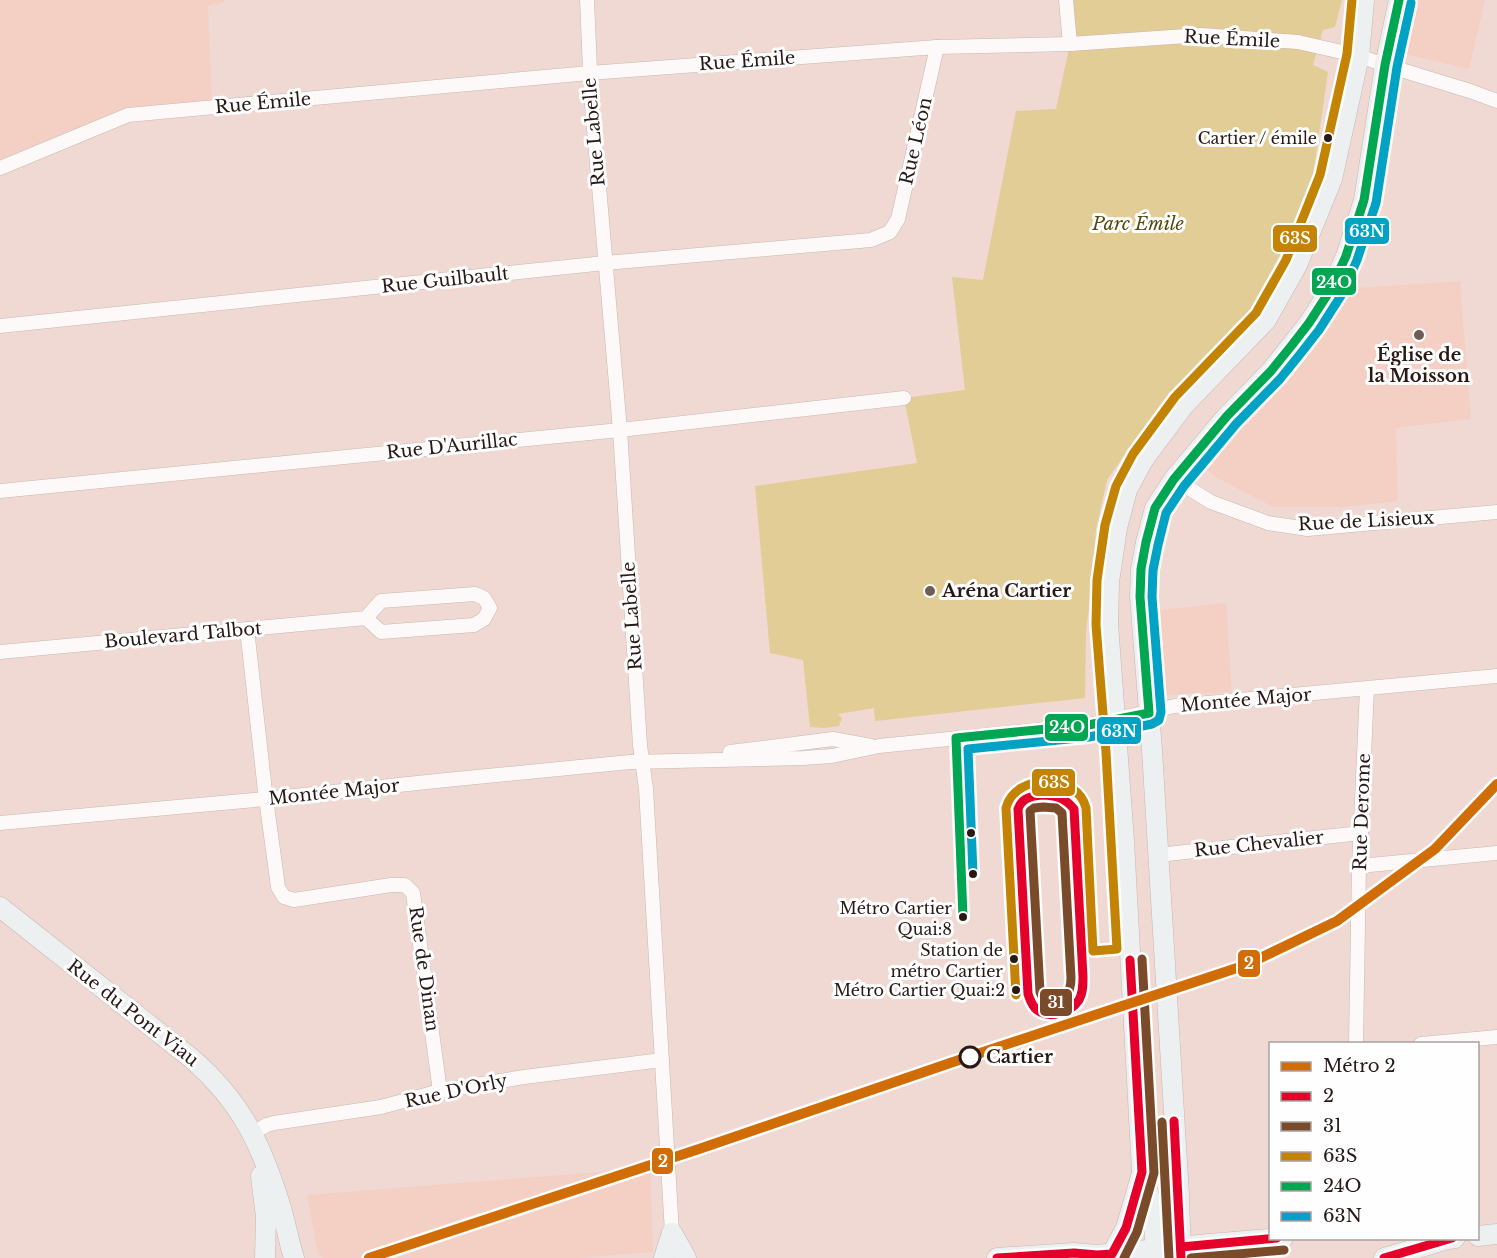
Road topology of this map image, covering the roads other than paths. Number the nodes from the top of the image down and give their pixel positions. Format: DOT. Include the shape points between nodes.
graph roads {
  1 [pos="587,0"];
  2 [pos="1066,0"];
  3 [pos="1364,0"];
  4 [pos="1399,0"];
  5 [pos="1071,44"];
  6 [pos="937,47"];
  7 [pos="1359,56"];
  8 [pos="1385,65"];
  9 [pos="589,73"];
  10 [pos="1497,101"];
  11 [pos="0,168"];
  12 [pos="890,232"];
  13 [pos="605,263"];
  14 [pos="0,326"];
  15 [pos="904,399"];
  16 [pos="620,430"];
  17 [pos="1174,478"];
  18 [pos="0,491"];
  19 [pos="1497,512"];
  20 [pos="366,618"];
  21 [pos="247,629"];
  22 [pos="0,651"];
  23 [pos="1497,676"];
  24 [pos="1367,689"];
  25 [pos="1149,713"];
  26 [pos="1116,720"];
  27 [pos="642,762"];
  28 [pos="266,799"];
  29 [pos="0,823"];
  30 [pos="1361,833"];
  31 [pos="1497,853"];
  32 [pos="1158,855"];
  33 [pos="1359,866"];
  34 [pos="0,907"];
  35 [pos="1497,1037"];
  36 [pos="1356,1042"];
  37 [pos="1443,1042"];
  38 [pos="662,1060"];
  39 [pos="440,1091"];
  40 [pos="252,1132"];
  41 [pos="1142,1172"];
  42 [pos="672,1233"];
  43 [pos="1497,1234"];
  44 [pos="1479,1236"];
  45 [pos="1269,1240"];
  46 [pos="1444,1240"];
  47 [pos="1181,1253"];
  48 [pos="1112,1254"];
  49 [pos="1156,1254"];
  50 [pos="265,1258"];
  51 [pos="294,1258"];
  52 [pos="664,1258"];
  53 [pos="686,1258"];
  54 [pos="998,1258"];
  55 [pos="1384,1258"];
  1 -- 9 [label="street, Rue Labelle"];
  2 -- 5 [label="street"];
  3 -- 7 [label="street"];
  4 -- 8 [label="street"];
  5 -- 6 [label="street, Rue Émile"];
  5 -- 7 [label="street, Rue Émile" via="1201,34 1298,42"];
  6 -- 9 [label="street, Rue Émile"];
  6 -- 12 [label="street, Rue Léon" via="898,219"];
  7 -- 8 [label="street, Rue Émile"];
  7 -- 26 [label="street" via="1332,179 1297,265 1266,320 1184,405 1143,460 1127,490 1109,582 1108,624"];
  8 -- 10 [label="street, Rue Émile"];
  8 -- 17 [label="street" via="1364,200 1331,288 1285,354"];
  9 -- 11 [label="street, Rue Émile" via="128,115"];
  9 -- 13 [label="street, Rue Labelle"];
  12 -- 13 [label="street, Rue Guilbault" via="871,240"];
  13 -- 14 [label="street, Rue Guilbault"];
  13 -- 16 [label="street, Rue Labelle"];
  15 -- 16 [label="street, Rue D'Aurillac"];
  16 -- 18 [label="street, Rue D'Aurillac"];
  16 -- 27 [label="street, Rue Labelle"];
  17 -- 19 [label="street, Rue de Lisieux" via="1211,502 1268,523 1308,529"];
  17 -- 25 [label="street" via="1155,508 1142,569 1140,597"];
  20 -- 20 [label="street" via="381,632 474,625 484,619 490,608 484,598 475,594 381,601"];
  20 -- 21 [label="street, Boulevard Talbot"];
  21 -- 22 [label="street, Boulevard Talbot"];
  21 -- 28 [label="street, Rue de Dinan"];
  23 -- 24 [label="street, Montée Major"];
  24 -- 25 [label="street, Montée Major" via="1175,706"];
  24 -- 30 [label="street, Rue Derome"];
  25 -- 26 [label="street, Montée Major"];
  25 -- 32 [label="street"];
  26 -- 27 [label="street, Montée Major" via="876,747 832,756"];
  26 -- 41 [label="street"];
  27 -- 28 [label="street, Montée Major"];
  27 -- 38 [label="street, Rue Labelle"];
  28 -- 29 [label="street, Montée Major"];
  28 -- 39 [label="street, Rue de Dinan" via="278,887 284,897 294,900 391,885 405,885 413,893"];
  30 -- 32 [label="street, Rue Chevalier"];
  30 -- 33 [label="street, Rue Derome"];
  31 -- 33 [label="street"];
  32 -- 47 [label="street"];
  33 -- 36 [label="street, Rue Derome"];
  34 -- 40 [label="street, Rue du Pont Viau" via="192,1058 237,1107"];
  35 -- 37 [label="street"];
  38 -- 39 [label="street, Rue D'Orly"];
  38 -- 42 [label="street, Rue Labelle"];
  39 -- 40 [label="street, Rue D'Orly" via="381,1107 274,1123"];
  40 -- 50 [label="street, Rue du Pont Viau" via="267,1229"];
  40 -- 51 [label="street, Rue du Pont Viau"];
  41 -- 48 [label="street" via="1126,1228"];
  41 -- 49 [label="street" via="1154,1214"];
  42 -- 52 [label="street"];
  42 -- 53 [label="street"];
  43 -- 44 [label="street"];
  45 -- 47 [label="street" via="1209,1244"];
  46 -- 55 [label="street"];
  47 -- 49 [label="street"];
  48 -- 49 [label="street"];
  48 -- 54 [label="street" via="1074,1252"];
}
